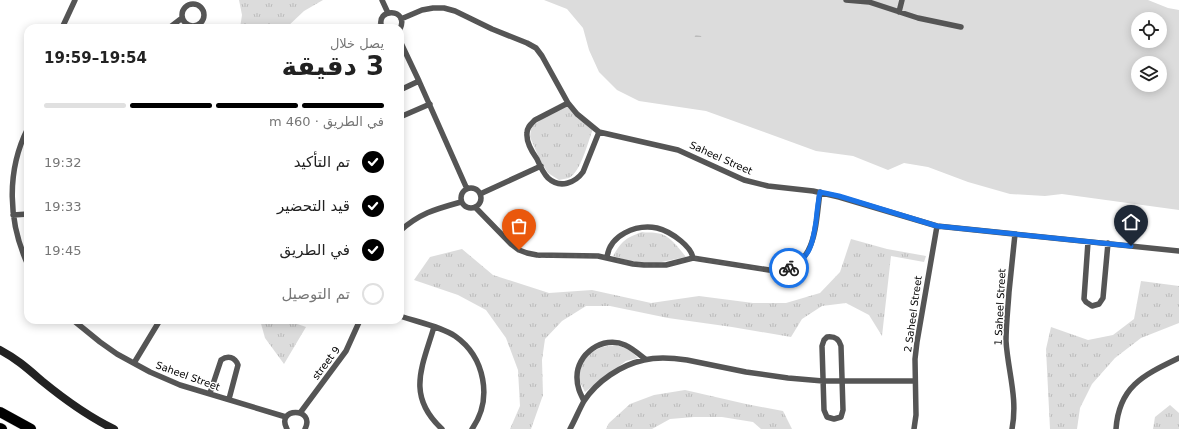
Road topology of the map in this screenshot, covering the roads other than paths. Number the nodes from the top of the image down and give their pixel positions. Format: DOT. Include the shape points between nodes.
graph roads {
  1 [pos="75,0"];
  2 [pos="382,0"];
  3 [pos="846,0"];
  4 [pos="902,0"];
  5 [pos="899,12"];
  6 [pos="388,13"];
  7 [pos="182,18"];
  8 [pos="401,19"];
  9 [pos="64,24"];
  10 [pos="174,24"];
  11 [pos="382,24"];
  12 [pos="402,24"];
  13 [pos="961,27"];
  14 [pos="404,49"];
  15 [pos="420,81"];
  16 [pos="404,88"];
  17 [pos="568,103"];
  18 [pos="430,104"];
  19 [pos="404,115"];
  20 [pos="598,132"];
  21 [pos="24,138"];
  22 [pos="540,166"];
  23 [pos="467,189"];
  24 [pos="820,192"];
  25 [pos="480,194"];
  26 [pos="461,202"];
  27 [pos="475,207"];
  28 [pos="24,214"];
  29 [pos="13,215"];
  30 [pos="937,226"];
  31 [pos="404,228"];
  32 [pos="1014,234"];
  33 [pos="1088,242"];
  34 [pos="1108,243"];
  35 [pos="1179,251"];
  36 [pos="24,257"];
  37 [pos="607,258"];
  38 [pos="694,258"];
  39 [pos="404,317"];
  40 [pos="78,324"];
  41 [pos="158,324"];
  42 [pos="358,324"];
  43 [pos="434,327"];
  44 [pos="0,350"];
  45 [pos="1179,358"];
  46 [pos="645,359"];
  47 [pos="134,363"];
  48 [pos="842,380"];
  49 [pos="823,381"];
  50 [pos="915,381"];
  51 [pos="210,393"];
  52 [pos="229,399"];
  53 [pos="584,401"];
  54 [pos="0,412"];
  55 [pos="300,413"];
  56 [pos="286,418"];
  57 [pos="307,428"];
  58 [pos="32,429"];
  59 [pos="114,429"];
  60 [pos="287,429"];
  61 [pos="442,429"];
  62 [pos="472,429"];
  63 [pos="570,429"];
  64 [pos="914,429"];
  65 [pos="1012,429"];
  66 [pos="1116,429"];
  1 -- 9 [label="street"];
  2 -- 6 [label="street"];
  3 -- 5 [label="street" via="869,2"];
  4 -- 5 [label="street"];
  5 -- 13 [label="street"];
  6 -- 8 [label="street" via="397,14"];
  6 -- 11 [label="street" via="381,20"];
  7 -- 10 [label="street"];
  8 -- 12 [label="street"];
  8 -- 17 [label="street, Saheel Street" via="422,10 444,8 527,43 536,48 542,56"];
  14 -- 15 [label="street"];
  15 -- 16 [label="street"];
  15 -- 18 [label="street"];
  17 -- 20 [label="street, Saheel Street"];
  17 -- 22 [label="street" via="530,124 528,140"];
  18 -- 19 [label="street"];
  18 -- 23 [label="street"];
  20 -- 22 [label="street" via="583,172 574,181 568,184 555,183"];
  20 -- 24 [label="street, Saheel Street" via="678,150 757,184"];
  21 -- 29 [label="street" via="15,166"];
  22 -- 25 [label="street"];
  23 -- 25 [label="street" via="476,190"];
  23 -- 26 [label="street" via="462,193"];
  24 -- 30 [label="street, Saheel Street"];
  24 -- 38 [label="street" via="811,246 807,254 794,266 778,271"];
  25 -- 27 [label="street" via="479,203"];
  26 -- 27 [label="street" via="468,208"];
  26 -- 31 [label="street" via="431,211"];
  27 -- 37 [label="street" via="519,250 537,256"];
  28 -- 29 [label="street"];
  29 -- 36 [label="street"];
  30 -- 32 [label="street, Saheel Street"];
  30 -- 50 [label="street, 2 Saheel Street" via="919,326"];
  32 -- 33 [label="street, Saheel Street"];
  32 -- 65 [label="street, 1 Saheel Street" via="1006,326 1014,399"];
  33 -- 34 [label="street, Saheel Street"];
  33 -- 34 [label="street" via="1084,299 1092,306 1099,304 1103,298"];
  34 -- 35 [label="street, Saheel Street"];
  37 -- 38 [label="street" via="655,266"];
  37 -- 38 [label="street" via="607,251 616,238 626,232 646,227 669,233 690,249"];
  39 -- 43 [label="street"];
  40 -- 47 [label="street, Saheel Street" via="100,342"];
  41 -- 47 [label="street"];
  42 -- 55 [label="street, street 9" via="346,351"];
  43 -- 61 [label="street" via="419,384 421,399 427,413"];
  43 -- 62 [label="street" via="462,342 479,366 484,397"];
  44 -- 59 [label="street" via="14,357 75,406"];
  45 -- 66 [label="street" via="1140,379 1132,387 1121,405"];
  46 -- 49 [label="street" via="675,358 770,376"];
  46 -- 53 [label="street" via="611,375"];
  46 -- 53 [label="street" via="624,344 612,342 598,345 587,352 580,363 577,376 578,389"];
  47 -- 51 [label="street, Saheel Street" via="165,379"];
  48 -- 49 [label="street"];
  48 -- 49 [label="street" via="843,414 838,419 830,419 825,414"];
  48 -- 49 [label="street" via="840,342 838,339 827,337 822,343"];
  48 -- 50 [label="street"];
  50 -- 64 [label="street, 2 Saheel Street"];
  51 -- 52 [label="street, Saheel Street"];
  51 -- 52 [label="street" via="221,360 231,357 238,366"];
  52 -- 56 [label="street, Saheel Street"];
  53 -- 63 [label="street"];
  54 -- 58 [label="highway"];
  55 -- 56 [label="street" via="291,413"];
  55 -- 57 [label="street" via="305,417"];
  56 -- 60 [label="street"];
}
